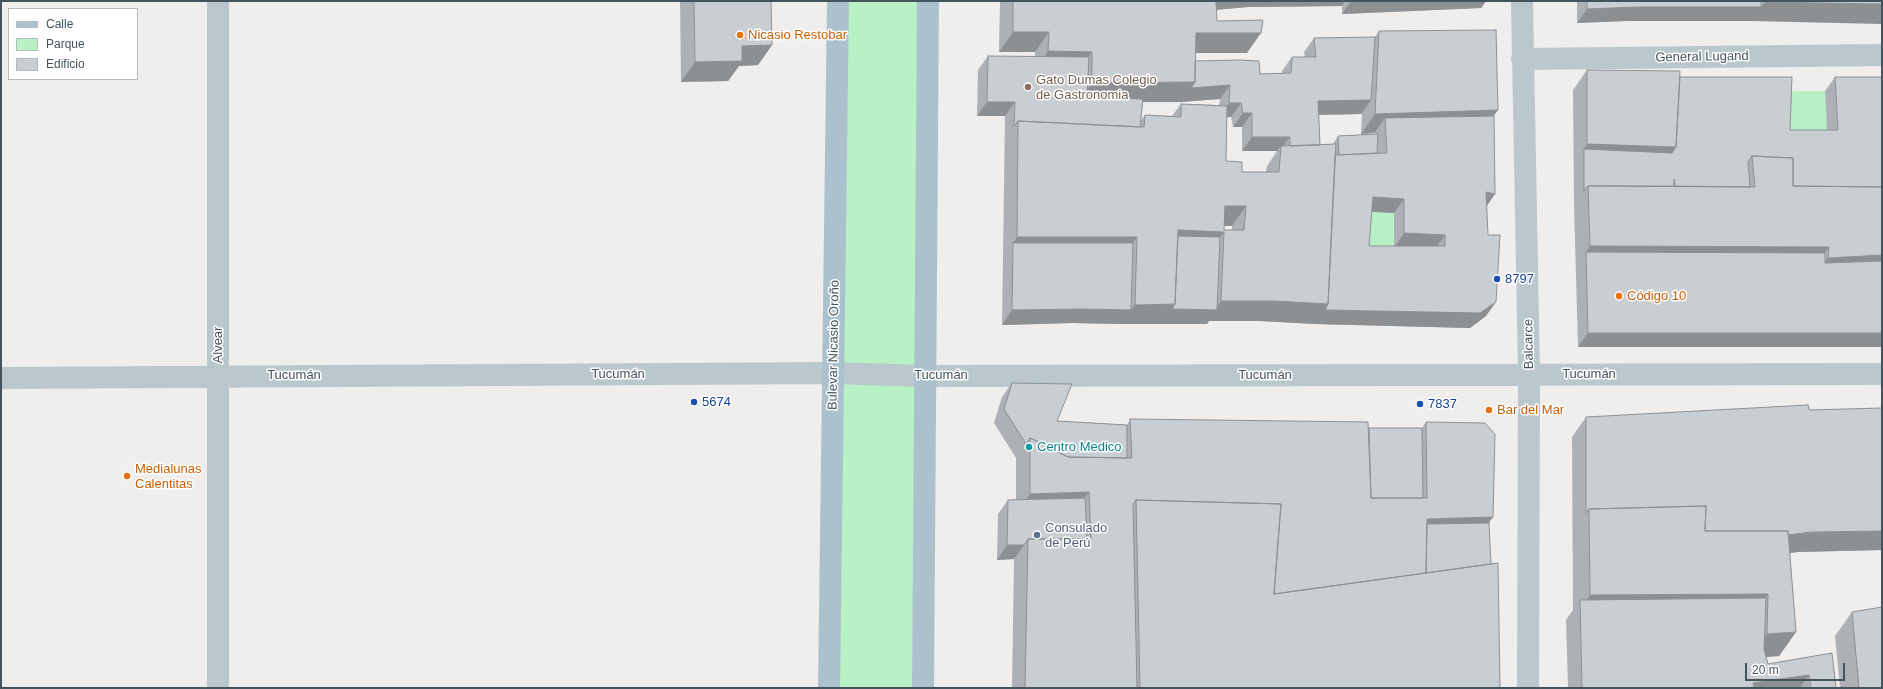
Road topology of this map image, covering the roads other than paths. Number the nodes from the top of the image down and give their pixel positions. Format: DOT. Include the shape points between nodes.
graph roads {
  1 [pos="218,1"];
  2 [pos="838,1"];
  3 [pos="928,1"];
  4 [pos="1522,1"];
  5 [pos="1882,55"];
  6 [pos="1522,59"];
  7 [pos="834,373"];
  8 [pos="1529,374"];
  9 [pos="1882,374"];
  10 [pos="218,376"];
  11 [pos="925,376"];
  12 [pos="1,378"];
  13 [pos="218,688"];
  14 [pos="829,688"];
  15 [pos="923,688"];
  16 [pos="1528,688"];
  1 -- 10 [label="street, Alvear"];
  2 -- 7 [label="main road, Bulevar Nicasio Oroño"];
  3 -- 11 [label="main road"];
  4 -- 6 [label="street, Balcarce"];
  5 -- 6 [label="street, General Lugand"];
  6 -- 8 [label="street, Balcarce"];
  7 -- 10 [label="street, Tucumán"];
  7 -- 11 [label="street, Tucumán"];
  7 -- 14 [label="main road, Bulevar Nicasio Oroño"];
  8 -- 9 [label="street, Tucumán"];
  8 -- 11 [label="street, Tucumán"];
  8 -- 16 [label="street, Balcarce"];
  10 -- 12 [label="street, Tucumán"];
  10 -- 13 [label="street, Alvear"];
  11 -- 15 [label="main road"];
}
